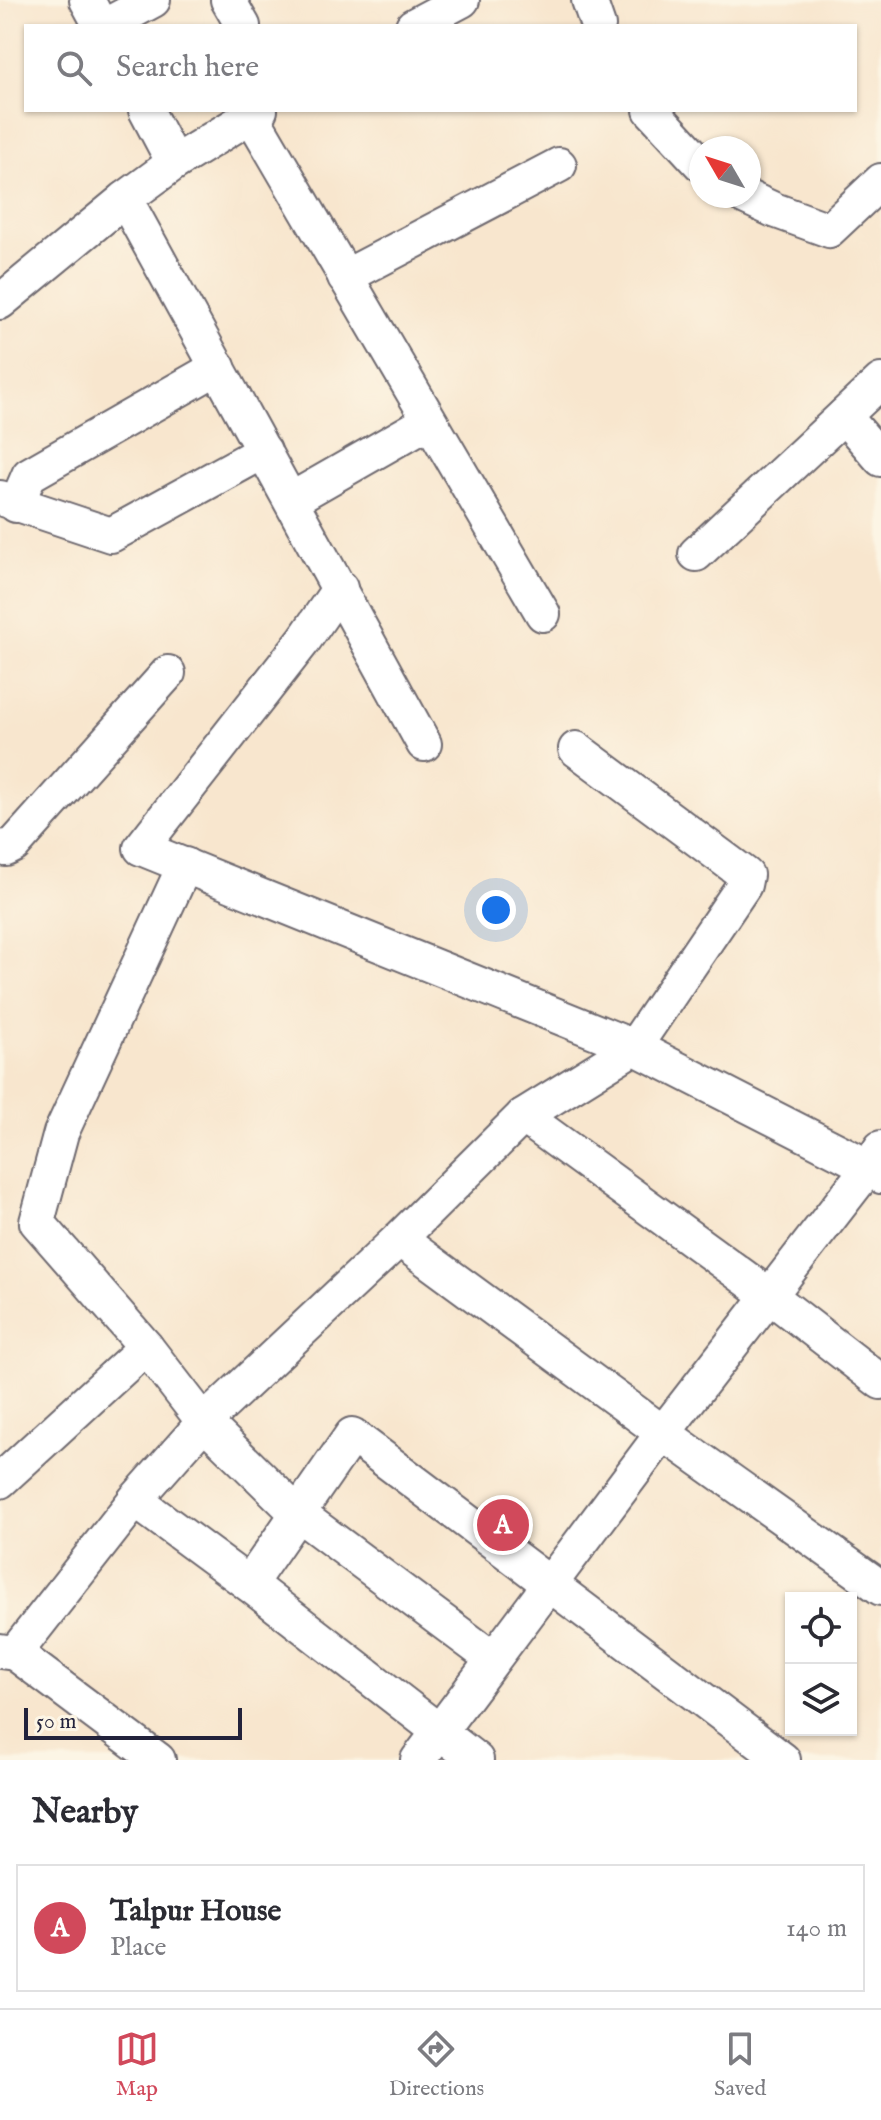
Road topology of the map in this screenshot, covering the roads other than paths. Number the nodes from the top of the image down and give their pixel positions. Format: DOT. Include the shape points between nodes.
graph roads {
  1 [pos="87,0"];
  2 [pos="153,0"];
  3 [pos="228,0"];
  4 [pos="462,0"];
  5 [pos="589,0"];
  6 [pos="102,24"];
  7 [pos="107,24"];
  8 [pos="242,24"];
  9 [pos="417,24"];
  10 [pos="597,24"];
  11 [pos="147,112"];
  12 [pos="653,112"];
  13 [pos="255,113"];
  14 [pos="689,151"];
  15 [pos="174,163"];
  16 [pos="559,165"];
  17 [pos="881,181"];
  18 [pos="125,199"];
  19 [pos="761,204"];
  20 [pos="345,277"];
  21 [pos="0,302"];
  22 [pos="218,367"];
  23 [pos="881,381"];
  24 [pos="844,416"];
  25 [pos="429,421"];
  26 [pos="264,451"];
  27 [pos="881,459"];
  28 [pos="291,500"];
  29 [pos="8,502"];
  30 [pos="696,554"];
  31 [pos="340,588"];
  32 [pos="543,614"];
  33 [pos="168,673"];
  34 [pos="424,744"];
  35 [pos="576,749"];
  36 [pos="0,847"];
  37 [pos="185,865"];
  38 [pos="634,1047"];
  39 [pos="523,1116"];
  40 [pos="877,1164"];
  41 [pos="399,1239"];
  42 [pos="770,1296"];
  43 [pos="146,1347"];
  44 [pos="881,1382"];
  45 [pos="204,1422"];
  46 [pos="663,1433"];
  47 [pos="0,1481"];
  48 [pos="135,1500"];
  49 [pos="297,1513"];
  50 [pos="249,1584"];
  51 [pos="549,1586"];
  52 [pos="881,1588"];
  53 [pos="8,1652"];
  54 [pos="493,1659"];
  55 [pos="438,1733"];
  56 [pos="158,1760"];
  57 [pos="418,1760"];
  58 [pos="476,1760"];
  59 [pos="783,1760"];
  1 -- 6 [label="street"];
  2 -- 7 [label="street"];
  3 -- 8 [label="street"];
  4 -- 9 [label="street"];
  5 -- 10 [label="street"];
  11 -- 15 [label="street"];
  12 -- 14 [label="street"];
  13 -- 15 [label="street"];
  13 -- 20 [label="street"];
  15 -- 18 [label="street"];
  16 -- 20 [label="street"];
  17 -- 19 [label="street" via="829,230"];
  18 -- 21 [label="street"];
  18 -- 22 [label="street"];
  20 -- 25 [label="street"];
  22 -- 26 [label="street"];
  22 -- 29 [label="street" via="29,475"];
  23 -- 24 [label="street"];
  24 -- 27 [label="street"];
  24 -- 30 [label="street"];
  25 -- 28 [label="street"];
  25 -- 32 [label="street"];
  26 -- 28 [label="street"];
  26 -- 29 [label="street" via="111,535"];
  28 -- 31 [label="street"];
  31 -- 34 [label="street"];
  31 -- 37 [label="street" via="141,848"];
  33 -- 36 [label="street" via="14,845"];
  35 -- 38 [label="street" via="746,875"];
  37 -- 38 [label="street"];
  37 -- 43 [label="street" via="61,1133 37,1222"];
  38 -- 39 [label="street"];
  38 -- 40 [label="street"];
  39 -- 41 [label="street"];
  39 -- 42 [label="street"];
  40 -- 42 [label="street"];
  41 -- 45 [label="street"];
  41 -- 46 [label="street"];
  42 -- 44 [label="street"];
  42 -- 46 [label="street"];
  43 -- 45 [label="street"];
  43 -- 47 [label="street"];
  45 -- 48 [label="street"];
  45 -- 49 [label="street"];
  46 -- 51 [label="street"];
  46 -- 52 [label="street"];
  48 -- 50 [label="street"];
  48 -- 53 [label="street"];
  49 -- 50 [label="street"];
  49 -- 51 [label="street" via="352,1435"];
  49 -- 54 [label="street"];
  50 -- 55 [label="street"];
  51 -- 54 [label="street"];
  51 -- 59 [label="street"];
  53 -- 56 [label="street"];
  54 -- 55 [label="street"];
  55 -- 57 [label="street"];
  55 -- 58 [label="street"];
}
